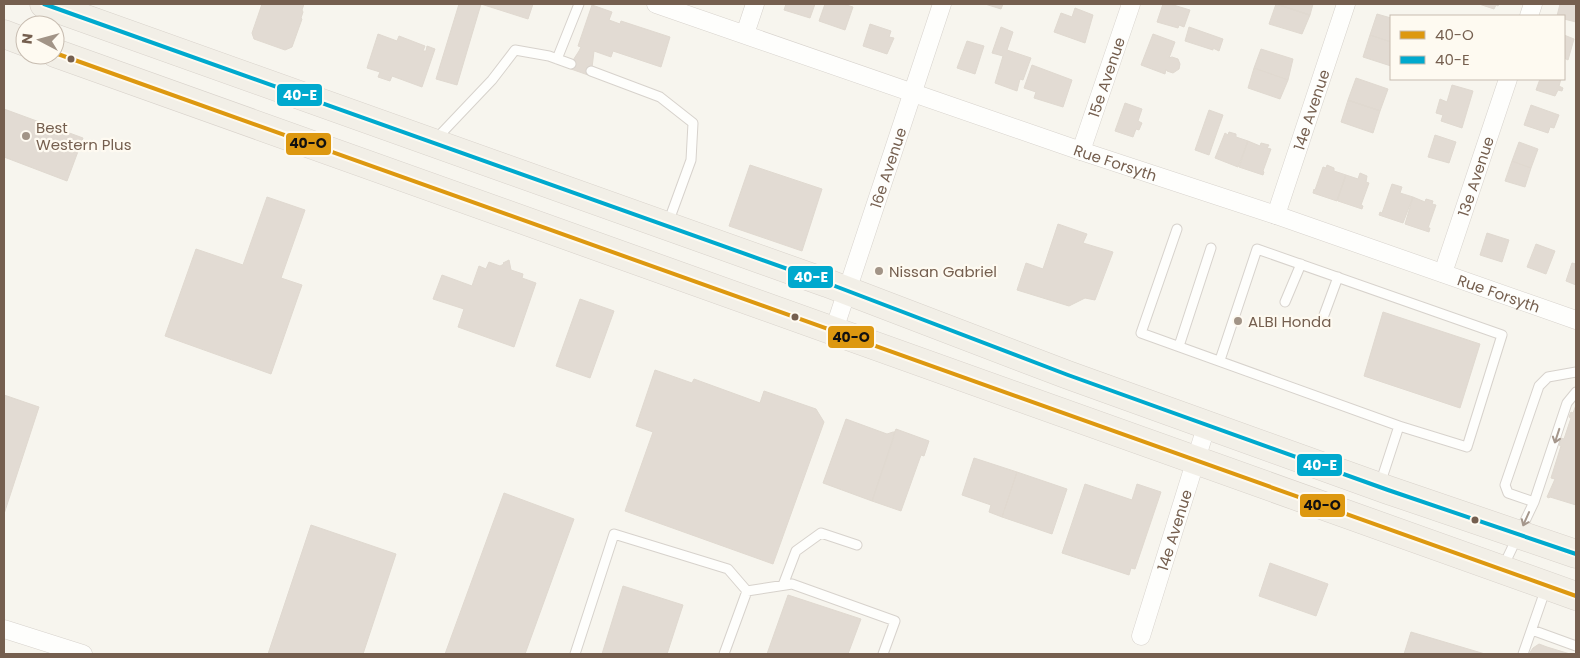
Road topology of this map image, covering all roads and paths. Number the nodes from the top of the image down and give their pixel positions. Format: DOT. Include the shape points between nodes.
graph roads {
  1 [pos="44,4"];
  2 [pos="579,4"];
  3 [pos="656,4"];
  4 [pos="755,4"];
  5 [pos="942,4"];
  6 [pos="1131,4"];
  7 [pos="1346,4"];
  8 [pos="745,34"];
  9 [pos="65,57"];
  10 [pos="557,59"];
  11 [pos="571,64"];
  12 [pos="591,71"];
  13 [pos="1508,80"];
  14 [pos="271,85"];
  15 [pos="913,93"];
  16 [pos="257,125"];
  17 [pos="424,140"];
  18 [pos="1081,151"];
  19 [pos="402,176"];
  20 [pos="1276,216"];
  21 [pos="667,226"];
  22 [pos="1177,229"];
  23 [pos="1211,248"];
  24 [pos="1301,264"];
  25 [pos="1443,273"];
  26 [pos="1338,277"];
  27 [pos="847,291"];
  28 [pos="1285,302"];
  29 [pos="1324,315"];
  30 [pos="1576,320"];
  31 [pos="834,330"];
  32 [pos="962,335"];
  33 [pos="1179,346"];
  34 [pos="1220,360"];
  35 [pos="950,371"];
  36 [pos="1576,372"];
  37 [pos="1068,375"];
  38 [pos="1576,392"];
  39 [pos="1055,409"];
  40 [pos="1207,424"];
  41 [pos="1399,426"];
  42 [pos="1196,459"];
  43 [pos="1384,488"];
  44 [pos="1534,502"];
  45 [pos="1375,524"];
  46 [pos="1519,535"];
  47 [pos="857,545"];
  48 [pos="1576,554"];
  49 [pos="1502,570"];
  50 [pos="783,585"];
  51 [pos="1547,586"];
  52 [pos="747,591"];
  53 [pos="1576,596"];
  54 [pos="4,629"];
  55 [pos="1532,630"];
  56 [pos="1141,636"];
  57 [pos="1550,636"];
  58 [pos="1574,645"];
  59 [pos="1547,647"];
  60 [pos="1568,653"];
  61 [pos="83,654"];
  62 [pos="575,654"];
  63 [pos="724,654"];
  64 [pos="883,654"];
  65 [pos="1523,654"];
  1 -- 14 [label="main road"];
  2 -- 10 [label="lane"];
  3 -- 8 [label="street, Rue Forsyth"];
  4 -- 8 [label="street"];
  5 -- 15 [label="street, 16e Avenue"];
  6 -- 18 [label="street, 15e Avenue"];
  7 -- 20 [label="street, 14e Avenue"];
  8 -- 15 [label="street, Rue Forsyth"];
  9 -- 16 [label="main road"];
  10 -- 11 [label="lane"];
  10 -- 17 [label="lane" via="515,50 492,80"];
  12 -- 21 [label="lane" via="660,97 693,123 691,160"];
  13 -- 25 [label="street, 13e Avenue"];
  14 -- 16 [label="main road"];
  14 -- 17 [label="main road"];
  15 -- 18 [label="street, Rue Forsyth"];
  15 -- 27 [label="street, 16e Avenue"];
  16 -- 19 [label="main road"];
  17 -- 19 [label="main road"];
  17 -- 21 [label="main road"];
  18 -- 20 [label="street, Rue Forsyth"];
  19 -- 31 [label="main road"];
  20 -- 25 [label="street, Rue Forsyth"];
  21 -- 27 [label="main road"];
  22 -- 33 [label="lane" via="1141,333"];
  23 -- 33 [label="lane"];
  24 -- 26 [label="lane"];
  24 -- 28 [label="lane"];
  24 -- 34 [label="lane" via="1257,249"];
  25 -- 30 [label="street, Rue Forsyth"];
  26 -- 29 [label="lane"];
  26 -- 41 [label="lane" via="1502,335 1467,447"];
  27 -- 31 [label="street, 16e Avenue"];
  27 -- 32 [label="main road"];
  31 -- 35 [label="main road"];
  32 -- 35 [label="main road"];
  32 -- 37 [label="main road"];
  33 -- 34 [label="lane"];
  34 -- 41 [label="lane"];
  35 -- 39 [label="main road"];
  36 -- 44 [label="lane" via="1548,377 1539,386 1505,484 1508,493"];
  37 -- 39 [label="main road"];
  37 -- 40 [label="main road"];
  38 -- 44 [label="lane, one-way" via="1567,404"];
  39 -- 42 [label="main road"];
  40 -- 42 [label="street, 14e Avenue"];
  40 -- 43 [label="main road"];
  41 -- 43 [label="lane"];
  42 -- 45 [label="main road"];
  42 -- 56 [label="street, 14e Avenue"];
  43 -- 45 [label="main road"];
  43 -- 46 [label="main road"];
  44 -- 46 [label="lane, one-way"];
  45 -- 49 [label="main road"];
  46 -- 48 [label="main road"];
  46 -- 49 [label="lane"];
  47 -- 50 [label="lane" via="820,533 796,551"];
  49 -- 51 [label="main road"];
  50 -- 52 [label="lane"];
  50 -- 64 [label="lane" via="792,584 894,621"];
  51 -- 53 [label="main road"];
  51 -- 55 [label="lane"];
  52 -- 62 [label="lane" via="728,569 614,534"];
  52 -- 63 [label="lane"];
  54 -- 61 [label="street"];
  55 -- 57 [label="lane"];
  55 -- 65 [label="lane"];
  57 -- 58 [label="lane"];
  57 -- 59 [label="lane"];
  58 -- 60 [label="lane"];
}
